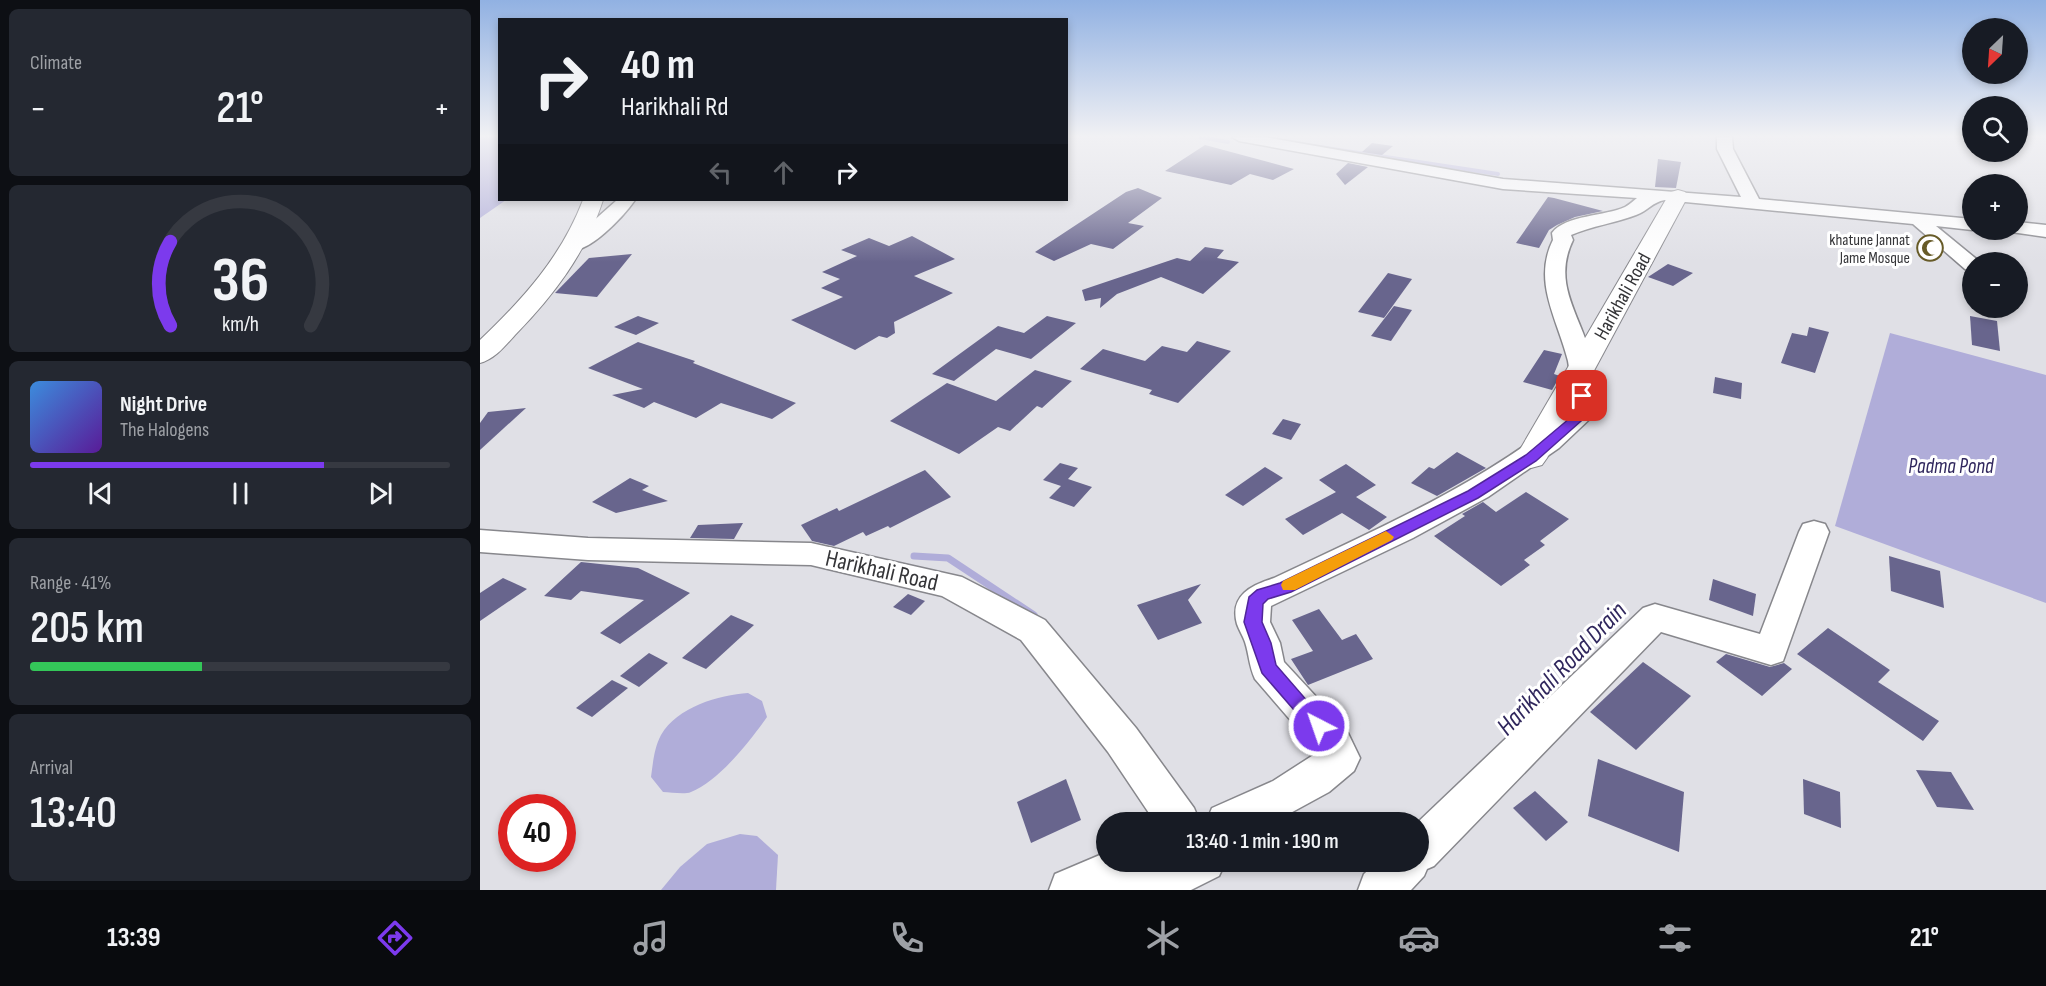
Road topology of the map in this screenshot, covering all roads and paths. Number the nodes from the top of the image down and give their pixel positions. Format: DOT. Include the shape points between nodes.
graph roads {
  1 [pos="1472,179"];
  2 [pos="1740,179"];
  3 [pos="1671,195"];
  4 [pos="593,201"];
  5 [pos="625,201"];
  6 [pos="1753,204"];
  7 [pos="1918,219"];
  8 [pos="1962,223"];
  9 [pos="2028,229"];
  10 [pos="2046,231"];
  11 [pos="575,246"];
  12 [pos="1962,257"];
  13 [pos="480,356"];
  14 [pos="1531,458"];
  15 [pos="1814,532"];
  16 [pos="480,541"];
  17 [pos="1172,812"];
  18 [pos="1250,812"];
  19 [pos="1429,841"];
  20 [pos="1112,872"];
  21 [pos="1180,872"];
  22 [pos="1398,872"];
  23 [pos="1071,890"];
  24 [pos="1142,890"];
  25 [pos="1380,890"];
  1 -- 3 [label="street"];
  2 -- 6 [label="street"];
  3 -- 6 [label="street"];
  3 -- 14 [label="main road, Harikhali Road"];
  3 -- 14 [label="street" via="1649,197 1632,211 1561,233 1563,240 1556,254 1556,294 1580,362 1582,414"];
  4 -- 11 [label="main road"];
  5 -- 11 [label="street"];
  6 -- 7 [label="street"];
  7 -- 8 [label="street"];
  7 -- 12 [label="street"];
  9 -- 10 [label="street"];
  11 -- 13 [label="main road" via="519,317"];
  14 -- 18 [label="street" via="1473,494 1285,587 1263,594 1255,602 1253,622 1268,668 1332,741 1340,758 1289,795"];
  15 -- 19 [label="street" via="1771,651 1655,618"];
  16 -- 17 [label="street, Harikhali Road" via="588,549 811,554 951,586 1033,630 1122,740"];
  20 -- 23 [label="street"];
  21 -- 24 [label="street"];
  22 -- 25 [label="street"];
}
